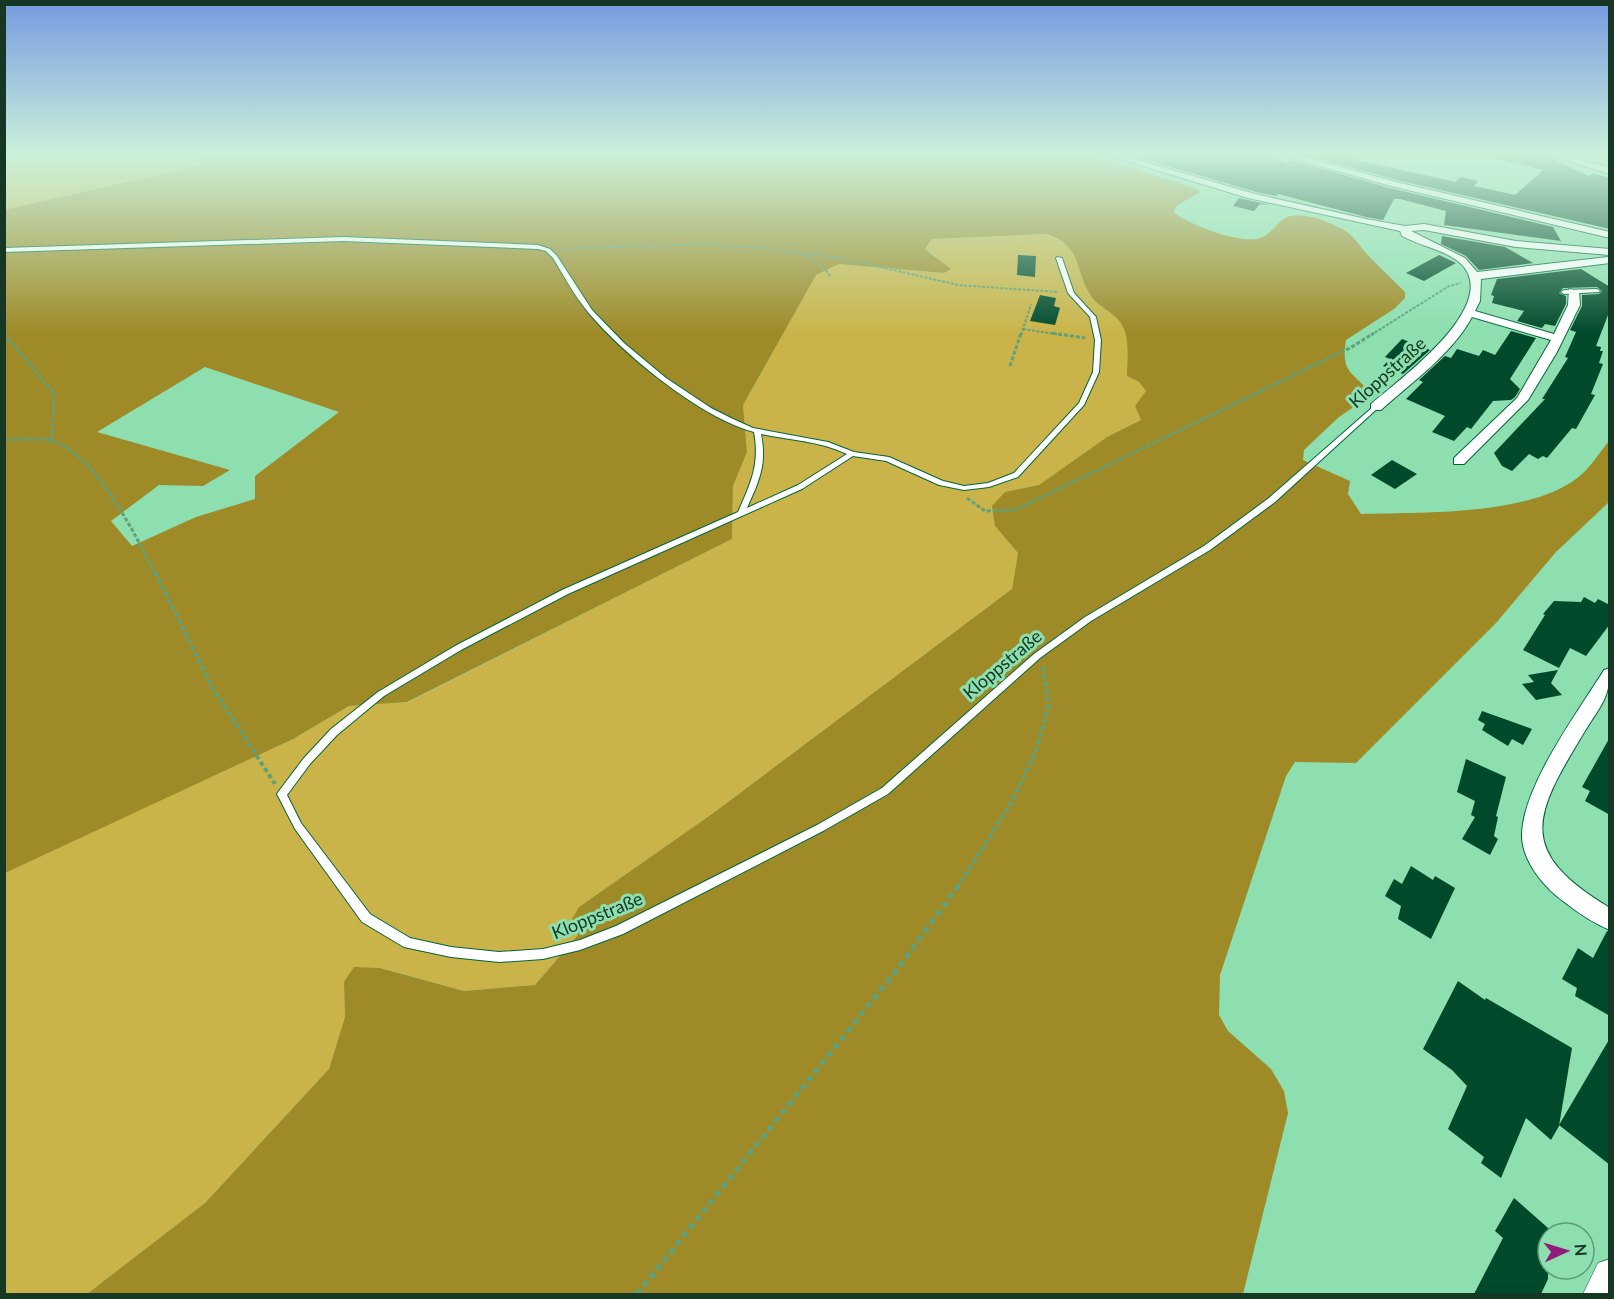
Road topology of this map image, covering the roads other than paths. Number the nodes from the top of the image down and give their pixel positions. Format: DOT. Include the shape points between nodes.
graph roads {
  1 [pos="1334,213"];
  2 [pos="1518,213"];
  3 [pos="1405,229"];
  4 [pos="1610,234"];
  5 [pos="4,250"];
  6 [pos="1610,252"];
  7 [pos="1059,258"];
  8 [pos="1610,260"];
  9 [pos="1476,280"];
  10 [pos="1597,291"];
  11 [pos="1568,292"];
  12 [pos="1472,313"];
  13 [pos="1556,338"];
  14 [pos="1376,407"];
  15 [pos="758,431"];
  16 [pos="852,454"];
  17 [pos="1460,461"];
  18 [pos="741,513"];
  19 [pos="1610,675"];
  20 [pos="1610,920"];
  21 [pos="1610,1275"];
  22 [pos="1600,1294"];
  1 -- 3 [label="street"];
  2 -- 4 [label="street"];
  3 -- 6 [label="street" via="1424,227 1508,243"];
  3 -- 9 [label="street" via="1406,234 1463,261"];
  5 -- 15 [label="lane" via="343,240 548,250 589,309 628,348 686,394"];
  7 -- 16 [label="lane" via="1071,293 1093,317 1098,340 1096,372 1082,404 1016,475 964,488 941,483 888,459"];
  8 -- 9 [label="street"];
  9 -- 12 [label="street"];
  10 -- 11 [label="lane"];
  11 -- 13 [label="street" via="1574,305"];
  12 -- 13 [label="street"];
  12 -- 14 [label="street, Kloppstraße" via="1459,331"];
  13 -- 17 [label="street" via="1522,400"];
  14 -- 18 [label="lane, Kloppstraße" via="1272,500 1207,548 1088,619 1037,656 885,791 619,930 543,954 499,957 408,943 366,918 298,826 282,794 307,761 334,732 381,694 458,648 565,592"];
  15 -- 16 [label="lane"];
  15 -- 18 [label="lane" via="761,464"];
  16 -- 18 [label="lane" via="800,487"];
  19 -- 20 [label="street" via="1549,779 1537,808 1532,836 1545,870"];
  21 -- 22 [label="street"];
}
